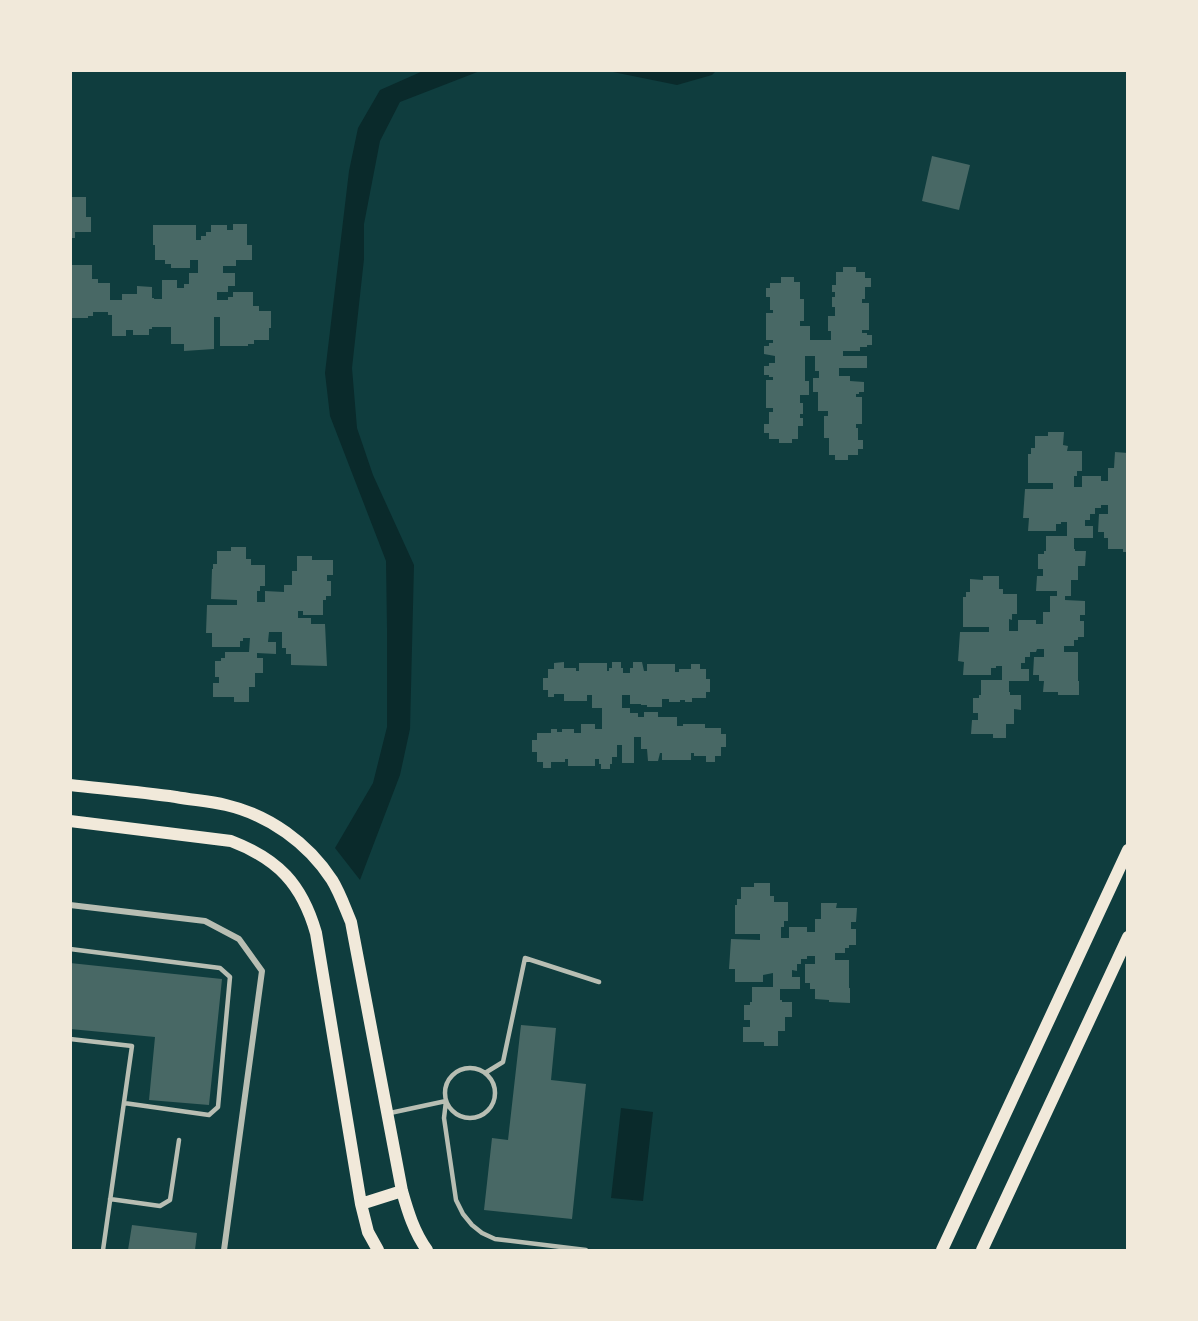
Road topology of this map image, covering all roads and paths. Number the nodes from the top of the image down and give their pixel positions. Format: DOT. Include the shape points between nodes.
graph roads {
  1 [pos="70,785"];
  2 [pos="70,820"];
  3 [pos="1128,850"];
  4 [pos="70,905"];
  5 [pos="1128,937"];
  6 [pos="70,949"];
  7 [pos="599,982"];
  8 [pos="70,1039"];
  9 [pos="485,1073"];
  10 [pos="446,1101"];
  11 [pos="124,1103"];
  12 [pos="387,1113"];
  13 [pos="179,1140"];
  14 [pos="402,1191"];
  15 [pos="110,1199"];
  16 [pos="361,1204"];
  17 [pos="103,1251"];
  18 [pos="224,1251"];
  19 [pos="378,1251"];
  20 [pos="427,1251"];
  21 [pos="586,1251"];
  22 [pos="942,1251"];
  23 [pos="982,1251"];
  1 -- 12 [label="main road" via="226,805 267,820 303,846 332,881 351,922"];
  2 -- 16 [label="main road" via="231,841 263,856 290,880 316,933"];
  3 -- 22 [label="main road"];
  4 -- 18 [label="street" via="205,921 239,939 262,971"];
  5 -- 23 [label="main road"];
  6 -- 11 [label="lane" via="220,968 230,977 218,1107 208,1115"];
  7 -- 9 [label="lane" via="525,958 503,1062"];
  8 -- 11 [label="lane" via="132,1046"];
  9 -- 10 [label="lane" via="470,1068 455,1073 446,1086"];
  9 -- 10 [label="lane" via="495,1086 494,1103 489,1110 466,1118 451,1110"];
  10 -- 12 [label="lane"];
  10 -- 21 [label="lane" via="444,1118 456,1200 472,1225 495,1239"];
  11 -- 15 [label="lane"];
  12 -- 14 [label="main road"];
  13 -- 15 [label="lane" via="170,1200 160,1206"];
  14 -- 16 [label="main road"];
  14 -- 20 [label="main road" via="410,1221"];
  15 -- 17 [label="lane"];
  16 -- 19 [label="main road"];
}
